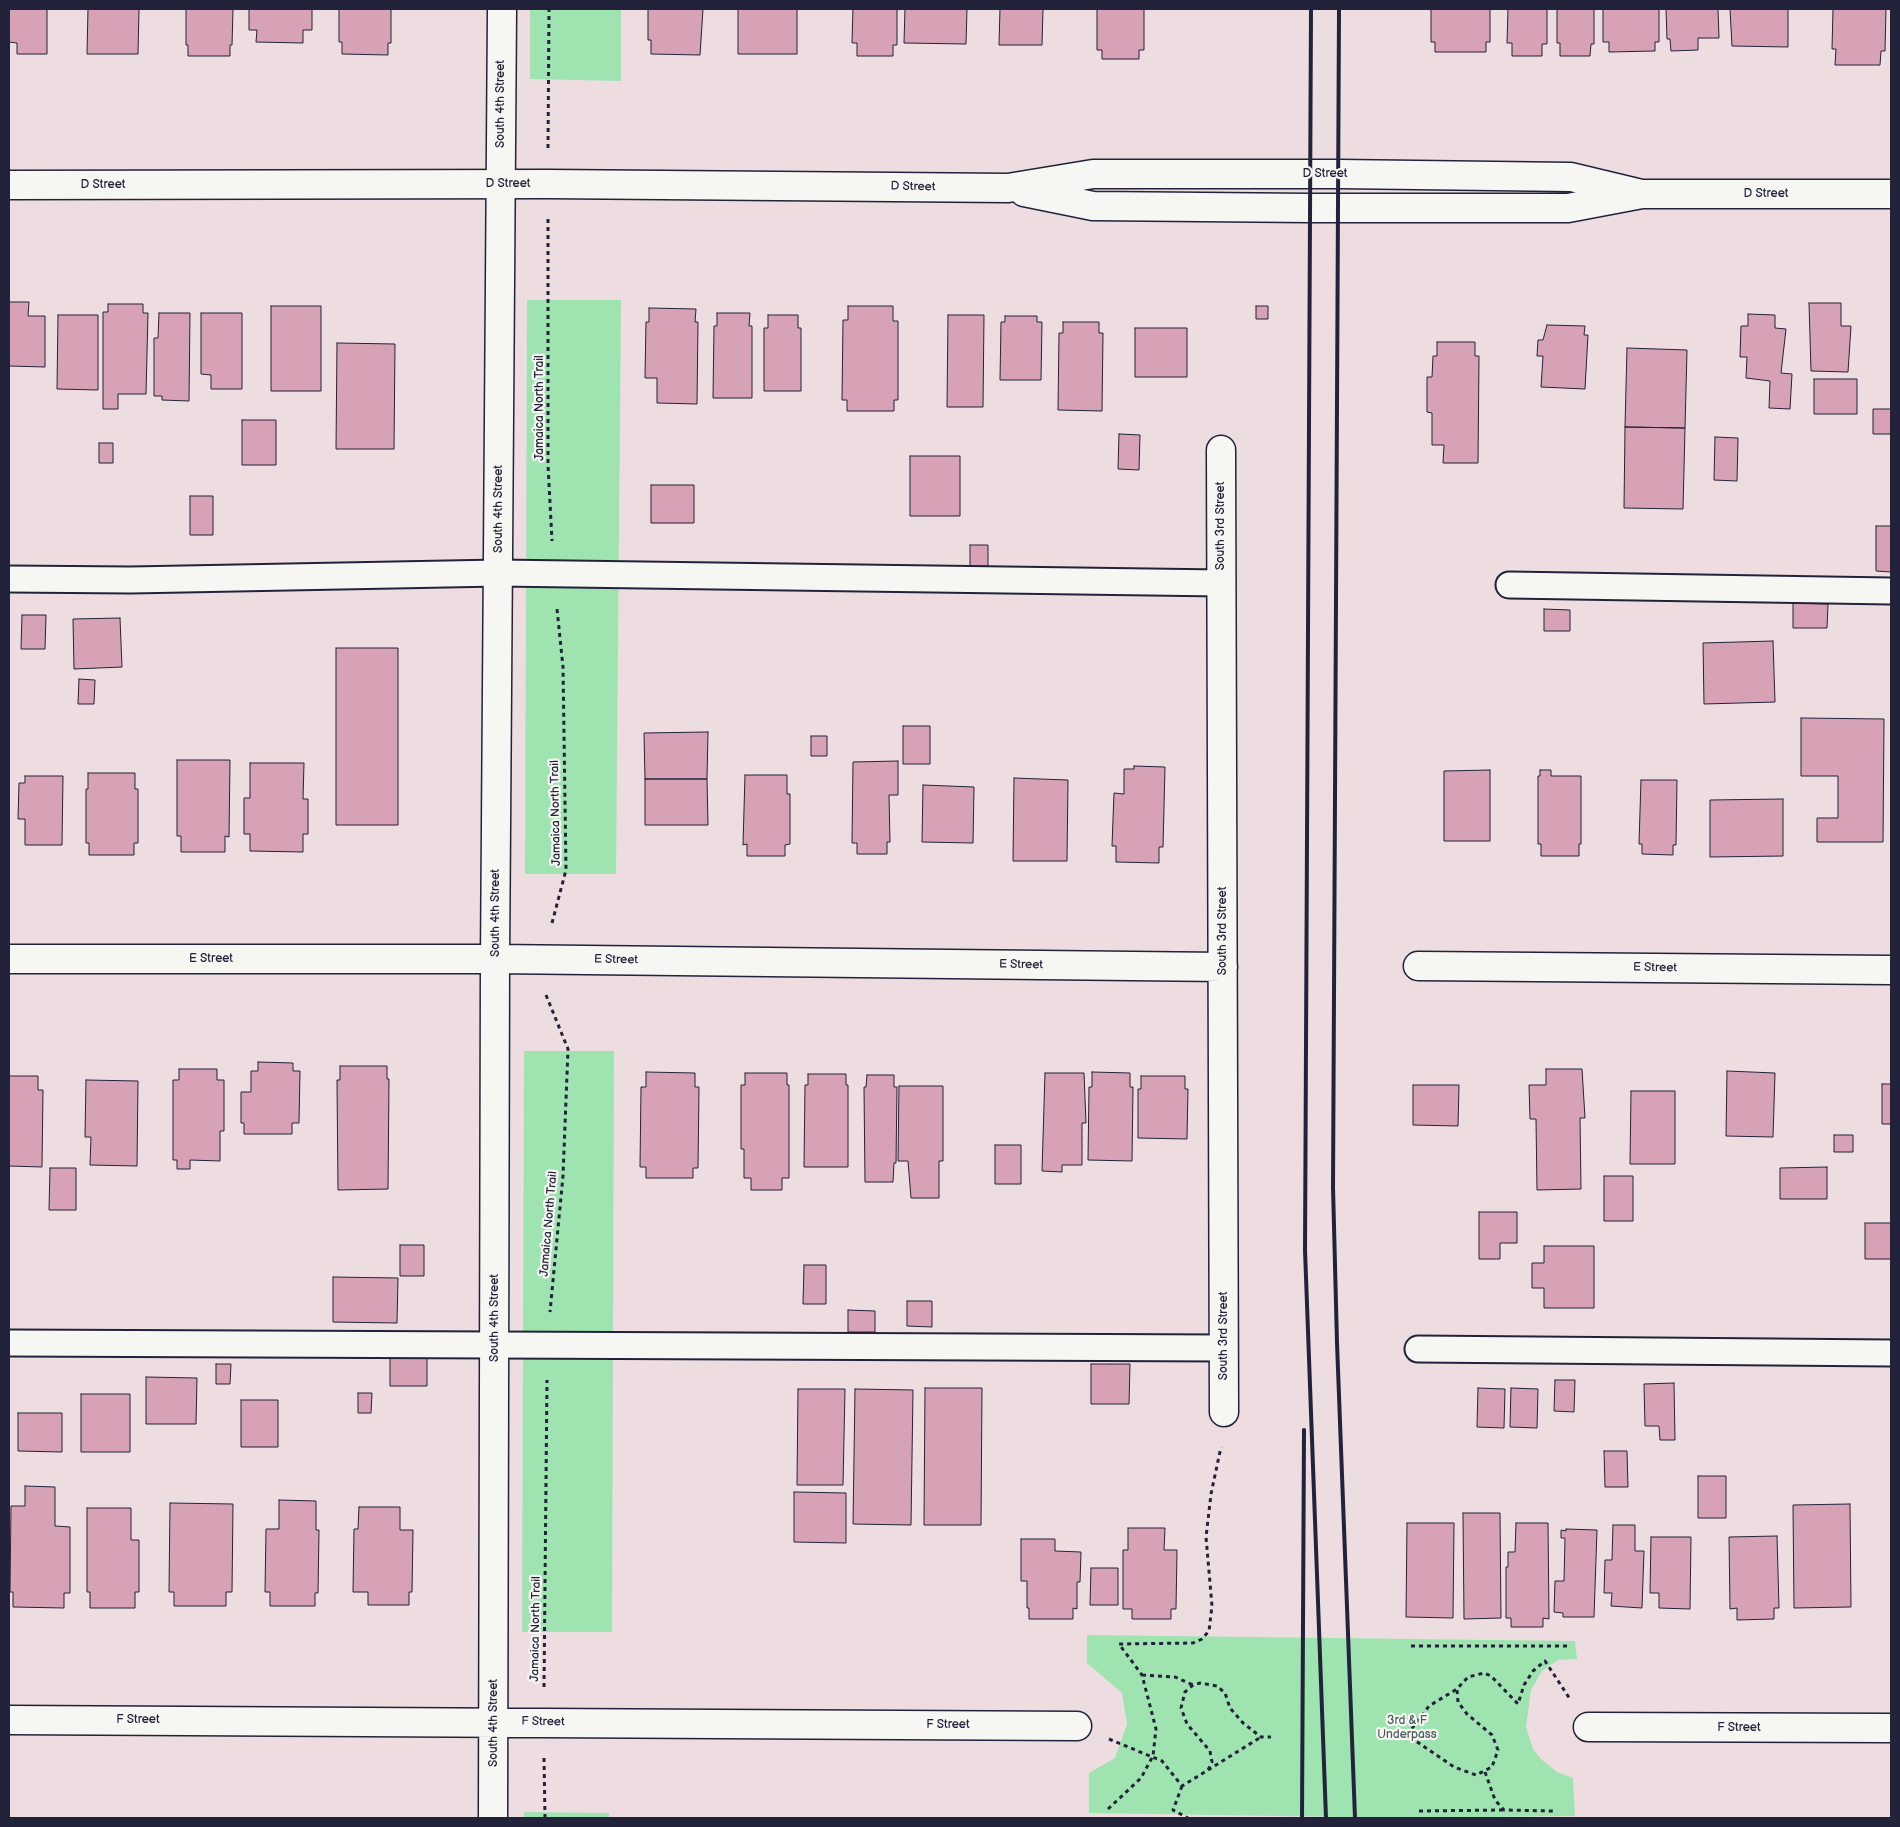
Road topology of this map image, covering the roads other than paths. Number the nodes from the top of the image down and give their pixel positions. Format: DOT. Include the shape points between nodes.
graph roads {
  1 [pos="502,9"];
  2 [pos="501,184"];
  3 [pos="9,185"];
  4 [pos="1891,194"];
  5 [pos="1221,450"];
  6 [pos="498,573"];
  7 [pos="9,579"];
  8 [pos="1222,583"];
  9 [pos="1509,585"];
  10 [pos="1891,590"];
  11 [pos="9,959"];
  12 [pos="495,959"];
  13 [pos="1418,966"];
  14 [pos="1223,967"];
  15 [pos="1891,970"];
  16 [pos="9,1343"];
  17 [pos="495,1344"];
  18 [pos="1224,1348"];
  19 [pos="1418,1349"];
  20 [pos="1891,1353"];
  21 [pos="1224,1412"];
  22 [pos="9,1720"];
  23 [pos="494,1721"];
  24 [pos="1077,1726"];
  25 [pos="1588,1727"];
  26 [pos="1891,1728"];
  27 [pos="493,1818"];
  1 -- 2 [label="street, South 4th Street"];
  2 -- 3 [label="street, D Street"];
  2 -- 4 [label="street, D Street" via="1008,188 1093,174 1339,174 1571,176 1642,194"];
  2 -- 6 [label="street, South 4th Street"];
  5 -- 8 [label="street, South 3rd Street"];
  6 -- 7 [label="lane"];
  6 -- 8 [label="lane"];
  6 -- 12 [label="street, South 4th Street"];
  8 -- 14 [label="street, South 3rd Street"];
  9 -- 10 [label="lane"];
  11 -- 12 [label="street, E Street"];
  12 -- 14 [label="street, E Street"];
  12 -- 17 [label="street, South 4th Street"];
  13 -- 15 [label="street, E Street"];
  14 -- 18 [label="street, South 3rd Street"];
  16 -- 17 [label="lane"];
  17 -- 18 [label="lane"];
  17 -- 23 [label="street, South 4th Street"];
  18 -- 21 [label="street, South 3rd Street"];
  19 -- 20 [label="lane"];
  22 -- 23 [label="street, F Street"];
  23 -- 24 [label="street, F Street"];
  23 -- 27 [label="street, South 4th Street"];
  25 -- 26 [label="street, F Street"];
}
